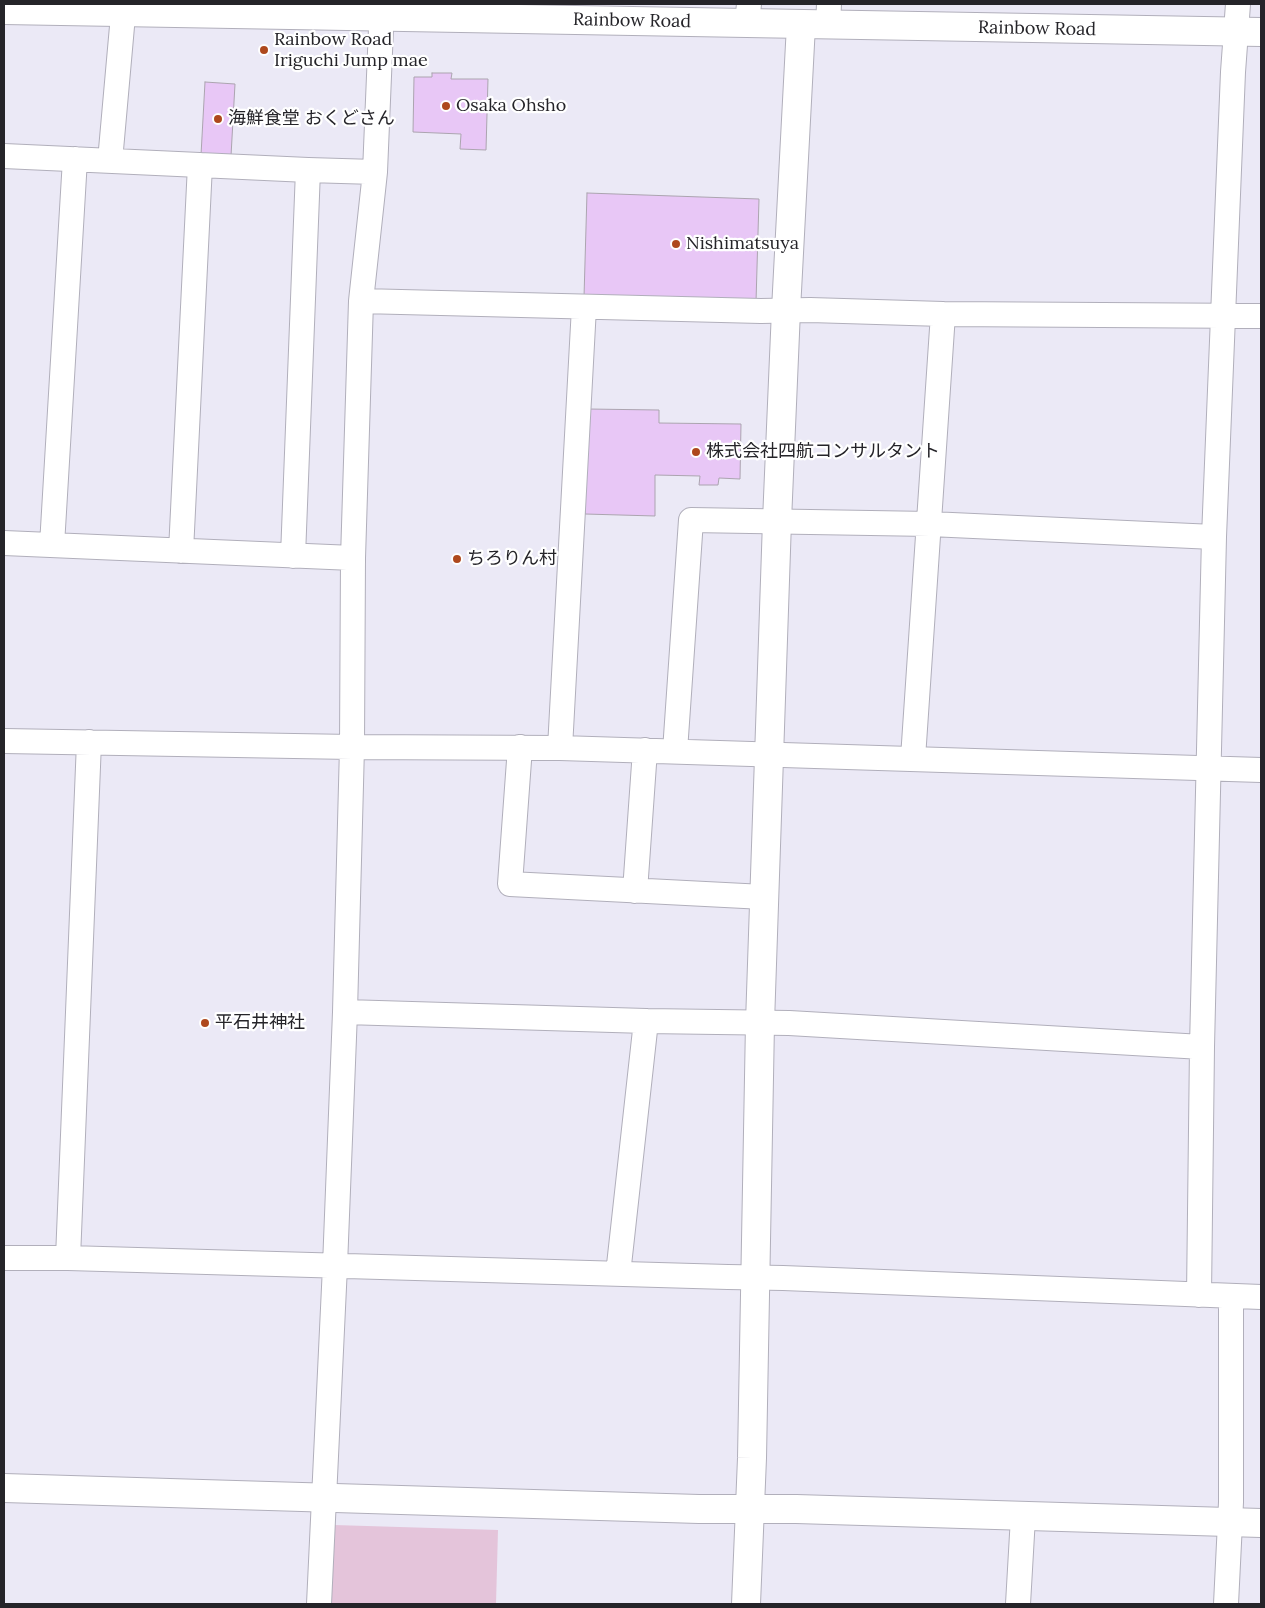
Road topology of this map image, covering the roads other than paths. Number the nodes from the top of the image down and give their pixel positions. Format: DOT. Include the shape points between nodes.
graph roads {
  1 [pos="1238,4"];
  2 [pos="123,8"];
  3 [pos="4,10"];
  4 [pos="382,10"];
  5 [pos="748,14"];
  6 [pos="828,15"];
  7 [pos="801,25"];
  8 [pos="1248,32"];
  9 [pos="4,156"];
  10 [pos="75,159"];
  11 [pos="110,161"];
  12 [pos="200,165"];
  13 [pos="308,170"];
  14 [pos="375,172"];
  15 [pos="361,301"];
  16 [pos="584,307"];
  17 [pos="786,310"];
  18 [pos="944,314"];
  19 [pos="1222,316"];
  20 [pos="1261,316"];
  21 [pos="777,521"];
  22 [pos="930,524"];
  23 [pos="1214,537"];
  24 [pos="4,543"];
  25 [pos="52,545"];
  26 [pos="182,551"];
  27 [pos="293,556"];
  28 [pos="353,558"];
  29 [pos="4,741"];
  30 [pos="88,742"];
  31 [pos="352,747"];
  32 [pos="520,747"];
  33 [pos="560,748"];
  34 [pos="644,750"];
  35 [pos="675,752"];
  36 [pos="770,755"];
  37 [pos="913,758"];
  38 [pos="1208,768"];
  39 [pos="1261,770"];
  40 [pos="635,891"];
  41 [pos="764,897"];
  42 [pos="346,1012"];
  43 [pos="646,1022"];
  44 [pos="760,1023"];
  45 [pos="1202,1047"];
  46 [pos="4,1258"];
  47 [pos="68,1258"];
  48 [pos="335,1266"];
  49 [pos="618,1274"];
  50 [pos="756,1277"];
  51 [pos="1199,1295"];
  52 [pos="1231,1297"];
  53 [pos="1261,1297"];
  54 [pos="4,1488"];
  55 [pos="324,1498"];
  56 [pos="750,1508"];
  57 [pos="1023,1517"];
  58 [pos="1229,1522"];
  59 [pos="1261,1523"];
  60 [pos="319,1604"];
  61 [pos="746,1604"];
  62 [pos="1018,1604"];
  63 [pos="1226,1604"];
  1 -- 8 [label="street"];
  2 -- 3 [label="street, Rainbow Road"];
  2 -- 4 [label="street, Rainbow Road"];
  2 -- 11 [label="street"];
  4 -- 5 [label="street, Rainbow Road"];
  4 -- 14 [label="street"];
  5 -- 7 [label="street, Rainbow Road"];
  6 -- 7 [label="street, Rainbow Road"];
  6 -- 8 [label="street, Rainbow Road"];
  7 -- 17 [label="street"];
  8 -- 19 [label="street"];
  9 -- 10 [label="street"];
  10 -- 11 [label="street"];
  10 -- 25 [label="street"];
  11 -- 12 [label="street"];
  12 -- 13 [label="street"];
  12 -- 26 [label="street"];
  13 -- 14 [label="street"];
  13 -- 27 [label="street"];
  14 -- 15 [label="street"];
  15 -- 16 [label="street"];
  15 -- 28 [label="street"];
  16 -- 17 [label="street"];
  16 -- 33 [label="street"];
  17 -- 18 [label="street"];
  17 -- 21 [label="street"];
  18 -- 19 [label="street"];
  18 -- 22 [label="street"];
  19 -- 20 [label="street"];
  19 -- 23 [label="street"];
  21 -- 22 [label="street"];
  21 -- 35 [label="street" via="690,520"];
  21 -- 36 [label="street"];
  22 -- 23 [label="street"];
  22 -- 37 [label="street"];
  23 -- 38 [label="street"];
  24 -- 25 [label="street"];
  25 -- 26 [label="street"];
  26 -- 27 [label="street"];
  27 -- 28 [label="street"];
  28 -- 31 [label="street"];
  29 -- 30 [label="street"];
  30 -- 31 [label="street"];
  30 -- 47 [label="street"];
  31 -- 32 [label="street"];
  31 -- 42 [label="street"];
  32 -- 33 [label="street"];
  32 -- 40 [label="street" via="510,884"];
  33 -- 34 [label="street"];
  34 -- 35 [label="street"];
  34 -- 40 [label="street"];
  35 -- 36 [label="street"];
  36 -- 37 [label="street"];
  36 -- 41 [label="street"];
  37 -- 38 [label="street"];
  38 -- 39 [label="street"];
  38 -- 45 [label="street"];
  40 -- 41 [label="street"];
  41 -- 44 [label="street"];
  42 -- 43 [label="street"];
  42 -- 48 [label="street"];
  43 -- 44 [label="street"];
  43 -- 49 [label="street"];
  44 -- 45 [label="street"];
  44 -- 50 [label="street"];
  45 -- 51 [label="street"];
  46 -- 47 [label="street"];
  47 -- 48 [label="street"];
  48 -- 49 [label="street"];
  48 -- 55 [label="street"];
  49 -- 50 [label="street"];
  50 -- 51 [label="street"];
  50 -- 56 [label="street"];
  51 -- 52 [label="street"];
  52 -- 53 [label="street"];
  52 -- 58 [label="street"];
  54 -- 55 [label="street"];
  55 -- 56 [label="street"];
  55 -- 60 [label="street"];
  56 -- 57 [label="street"];
  56 -- 61 [label="street"];
  57 -- 58 [label="street"];
  57 -- 62 [label="street"];
  58 -- 59 [label="street"];
  58 -- 63 [label="street"];
}
